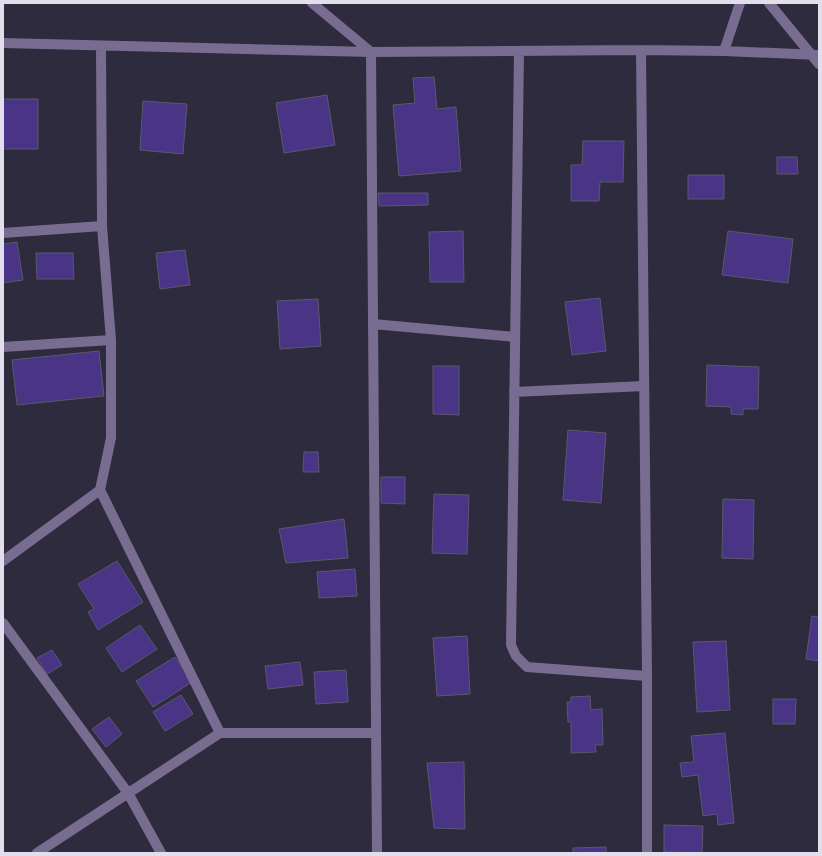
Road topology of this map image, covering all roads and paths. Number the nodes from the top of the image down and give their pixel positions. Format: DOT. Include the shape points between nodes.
graph roads {
  1 [pos="312,3"];
  2 [pos="740,3"];
  3 [pos="769,3"];
  4 [pos="3,43"];
  5 [pos="101,46"];
  6 [pos="641,50"];
  7 [pos="519,51"];
  8 [pos="724,51"];
  9 [pos="371,52"];
  10 [pos="815,55"];
  11 [pos="819,64"];
  12 [pos="102,226"];
  13 [pos="3,233"];
  14 [pos="373,324"];
  15 [pos="515,337"];
  16 [pos="111,340"];
  17 [pos="3,347"];
  18 [pos="644,386"];
  19 [pos="514,392"];
  20 [pos="100,490"];
  21 [pos="3,561"];
  22 [pos="3,623"];
  23 [pos="647,676"];
  24 [pos="220,733"];
  25 [pos="376,733"];
  26 [pos="128,793"];
  27 [pos="37,853"];
  28 [pos="161,853"];
  29 [pos="377,853"];
  30 [pos="647,853"];
  1 -- 9 [label="street"];
  2 -- 8 [label="street"];
  3 -- 10 [label="street"];
  4 -- 5 [label="street"];
  5 -- 9 [label="street"];
  5 -- 12 [label="street"];
  6 -- 7 [label="street"];
  6 -- 8 [label="street"];
  6 -- 18 [label="street"];
  7 -- 9 [label="street"];
  7 -- 15 [label="street"];
  8 -- 10 [label="street"];
  9 -- 14 [label="street"];
  10 -- 11 [label="street"];
  12 -- 13 [label="street"];
  12 -- 16 [label="street"];
  14 -- 15 [label="street"];
  14 -- 25 [label="street"];
  15 -- 19 [label="street"];
  16 -- 17 [label="street"];
  16 -- 20 [label="street" via="111,438"];
  18 -- 19 [label="street"];
  18 -- 23 [label="street"];
  19 -- 23 [label="street" via="511,645 516,656 527,667"];
  20 -- 21 [label="street"];
  20 -- 24 [label="street"];
  22 -- 26 [label="street"];
  23 -- 30 [label="street"];
  24 -- 25 [label="street"];
  24 -- 26 [label="street"];
  25 -- 29 [label="street"];
  26 -- 27 [label="street"];
  26 -- 28 [label="street"];
}
